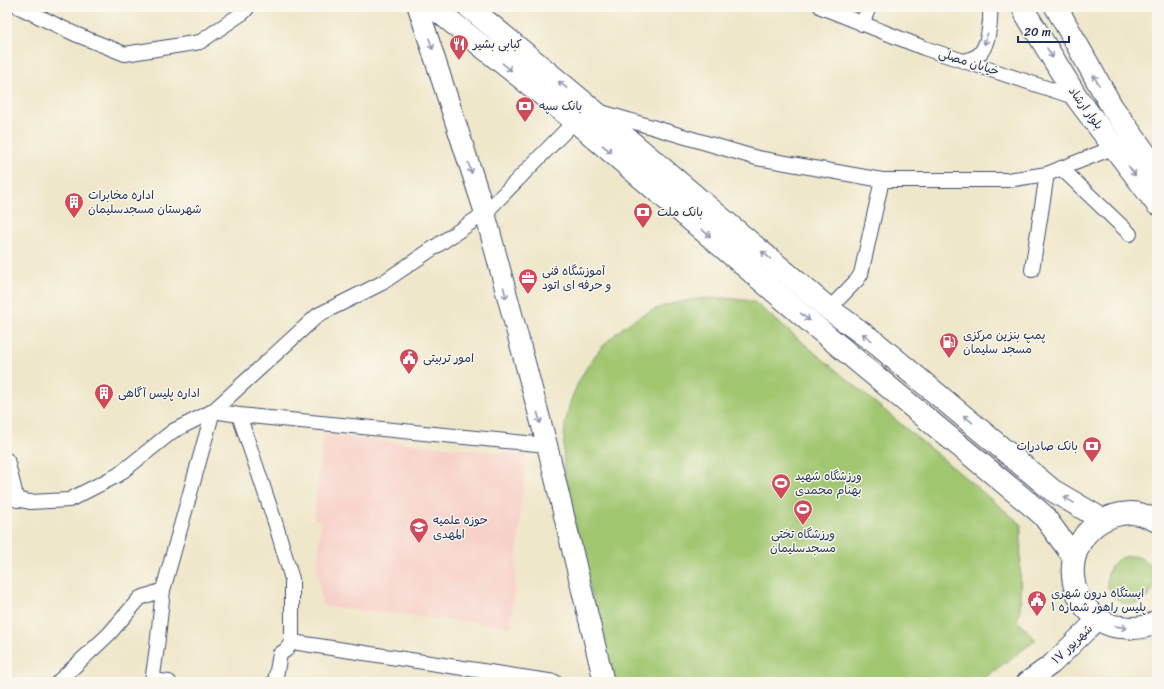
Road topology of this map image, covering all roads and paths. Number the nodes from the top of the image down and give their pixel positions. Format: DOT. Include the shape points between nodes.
graph roads {
  1 [pos="19,7"];
  2 [pos="248,7"];
  3 [pos="418,7"];
  4 [pos="433,7"];
  5 [pos="469,7"];
  6 [pos="821,7"];
  7 [pos="869,7"];
  8 [pos="990,7"];
  9 [pos="1024,7"];
  10 [pos="1056,7"];
  11 [pos="862,24"];
  12 [pos="965,61"];
  13 [pos="1077,98"];
  14 [pos="1112,107"];
  15 [pos="593,110"];
  16 [pos="1092,117"];
  17 [pos="575,122"];
  18 [pos="1115,147"];
  19 [pos="1061,168"];
  20 [pos="1157,170"];
  21 [pos="1047,174"];
  22 [pos="882,180"];
  23 [pos="1157,204"];
  24 [pos="485,213"];
  25 [pos="1130,234"];
  26 [pos="1032,270"];
  27 [pos="829,309"];
  28 [pos="213,410"];
  29 [pos="240,415"];
  30 [pos="547,445"];
  31 [pos="7,460"];
  32 [pos="12,498"];
  33 [pos="1153,513"];
  34 [pos="1103,520"];
  35 [pos="1074,557"];
  36 [pos="164,590"];
  37 [pos="1098,619"];
  38 [pos="1157,621"];
  39 [pos="292,642"];
  40 [pos="152,681"];
  41 [pos="58,682"];
  42 [pos="169,682"];
  43 [pos="275,682"];
  44 [pos="555,682"];
  45 [pos="604,682"];
  46 [pos="1027,682"];
  1 -- 2 [label="street" via="125,54 200,42"];
  3 -- 24 [label="main road, one-way"];
  4 -- 17 [label="main road, one-way"];
  15 -- 5 [label="main road, one-way"];
  6 -- 11 [label="street, خیابان مصلی"];
  7 -- 11 [label="street"];
  8 -- 12 [label="street, one-way" via="991,18 986,42 979,55"];
  9 -- 13 [label="main road, بلوار ارشاد, one-way"];
  14 -- 10 [label="main road, بلوار ارشاد, one-way"];
  11 -- 12 [label="street, خیابان مصلی"];
  12 -- 13 [label="street, خیابان مصلی"];
  13 -- 16 [label="main road, بلوار ارشاد"];
  14 -- 16 [label="main road"];
  14 -- 20 [label="main road, بلوار ارشاد"];
  15 -- 22 [label="street" via="757,158"];
  27 -- 15 [label="main road, one-way"];
  16 -- 18 [label="main road, بلوار ارشاد"];
  17 -- 24 [label="street"];
  17 -- 35 [label="main road, one-way" via="1043,515"];
  18 -- 19 [label="street"];
  18 -- 23 [label="main road, بلوار ارشاد, one-way"];
  19 -- 21 [label="street"];
  19 -- 25 [label="street"];
  21 -- 22 [label="street" via="1008,180"];
  21 -- 26 [label="street"];
  22 -- 27 [label="street" via="861,274"];
  24 -- 28 [label="street" via="382,283 318,315"];
  24 -- 30 [label="main road, one-way"];
  34 -- 27 [label="main road, one-way" via="1052,490 877,344"];
  28 -- 29 [label="street"];
  28 -- 32 [label="street" via="173,431 118,474 69,500 30,502"];
  28 -- 36 [label="street"];
  29 -- 30 [label="street"];
  29 -- 39 [label="street" via="292,579"];
  30 -- 45 [label="main road"];
  31 -- 32 [label="street"];
  33 -- 34 [label="main road" via="1131,513"];
  34 -- 35 [label="main road" via="1084,536"];
  35 -- 37 [label="main road" via="1072,575 1076,592 1085,607"];
  36 -- 40 [label="street"];
  36 -- 41 [label="street" via="140,598 110,634"];
  37 -- 38 [label="main road, one-way" via="1116,627 1135,629"];
  37 -- 46 [label="main road, ۱۷ شهریور" via="1052,664"];
  39 -- 43 [label="street" via="280,654"];
  39 -- 44 [label="street"];
  40 -- 42 [label="street"];
}
